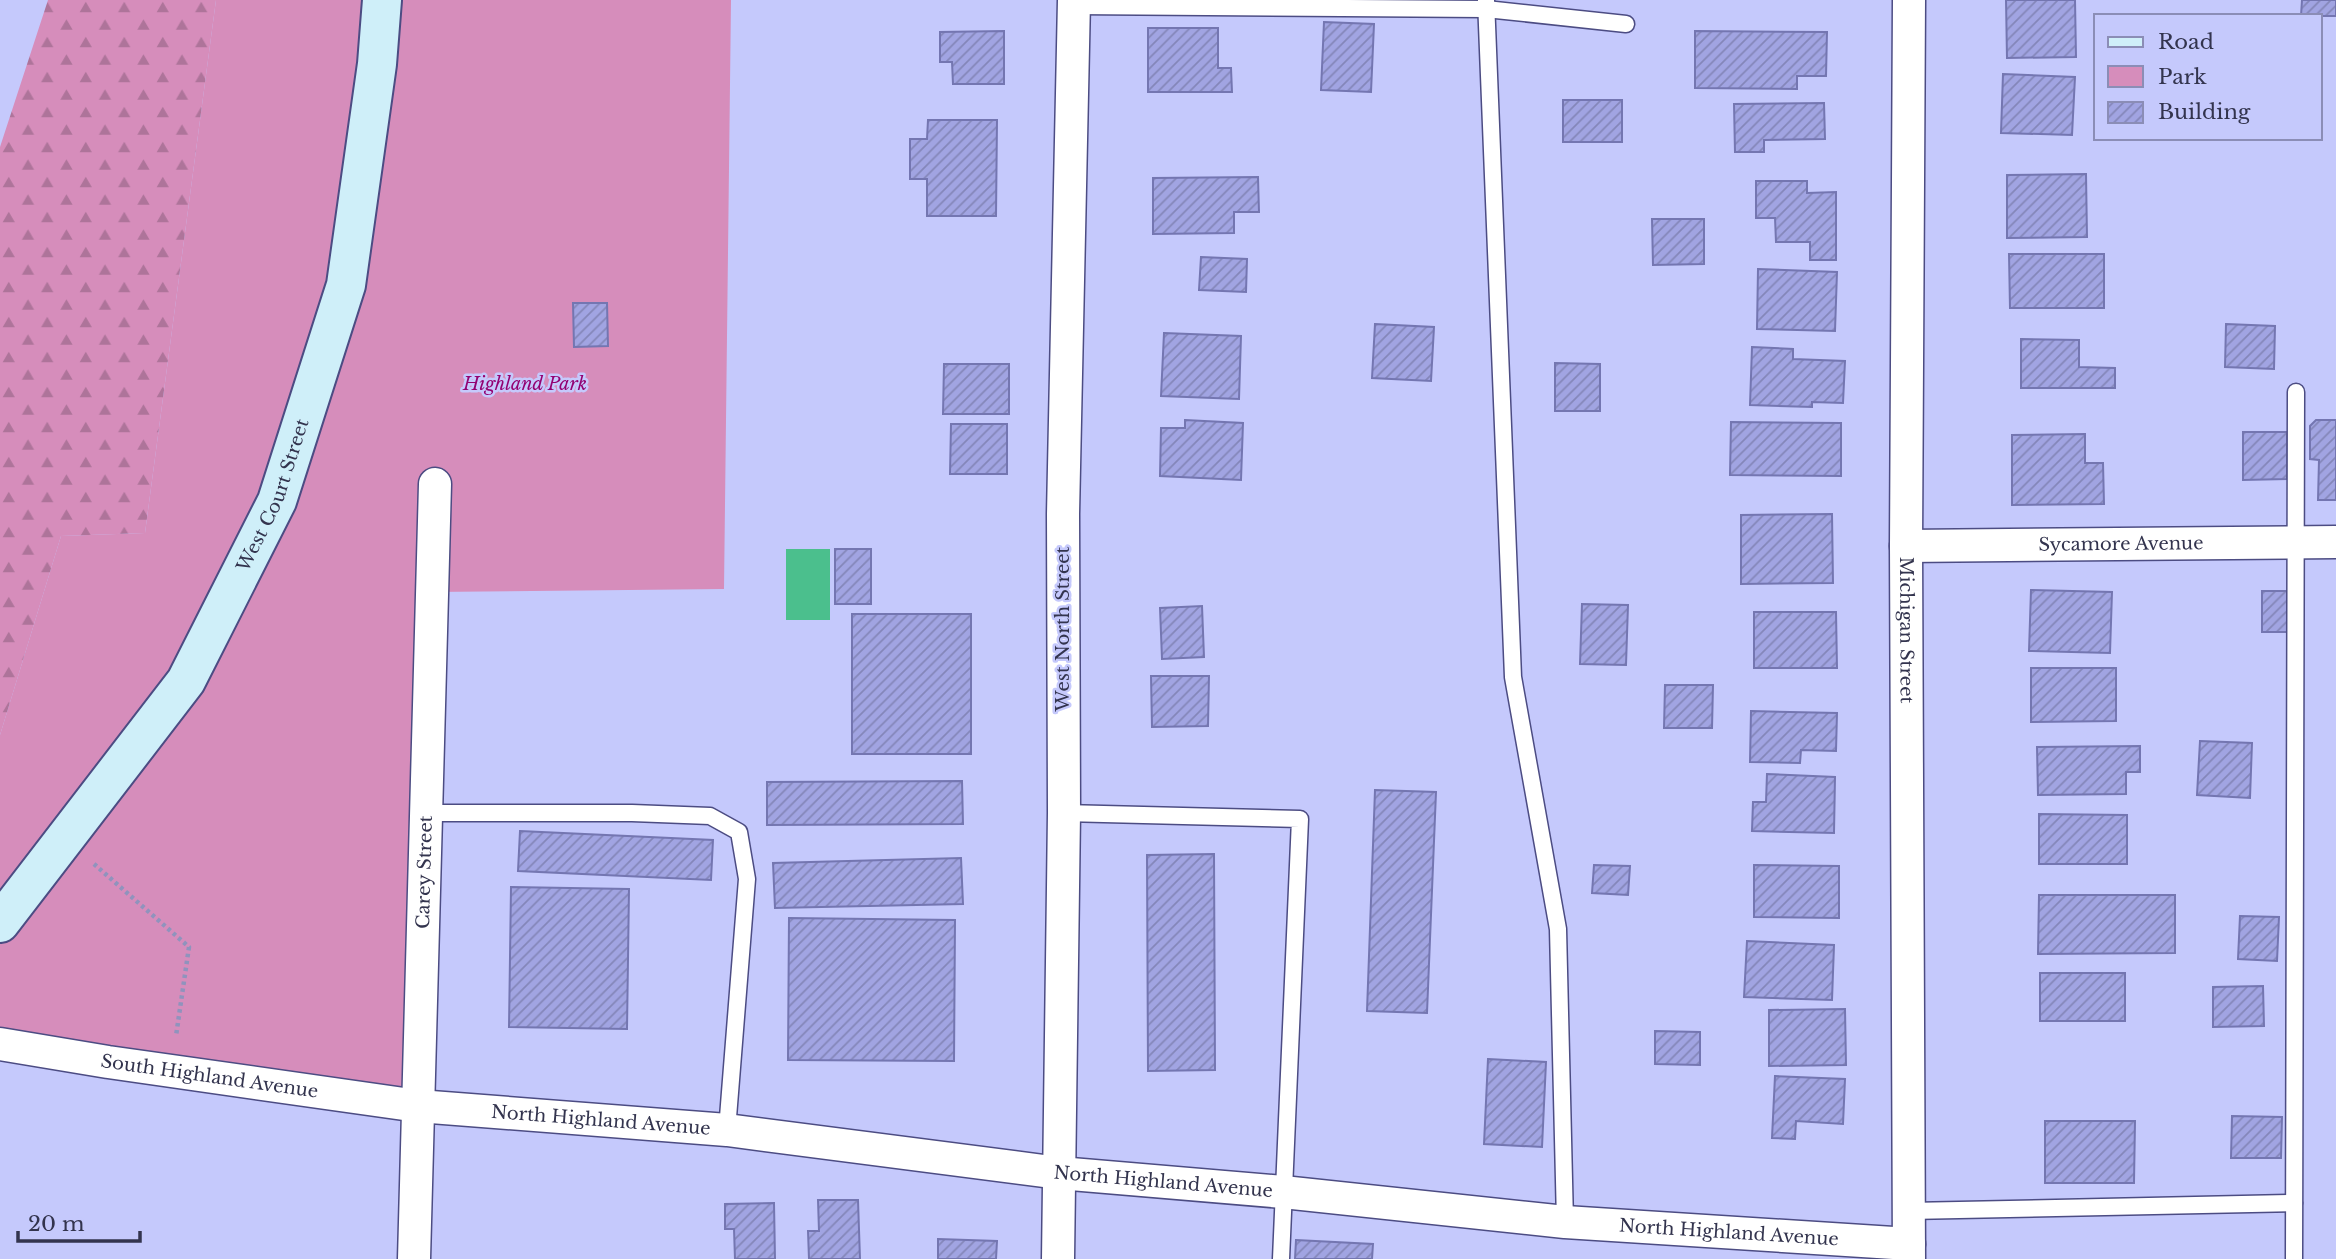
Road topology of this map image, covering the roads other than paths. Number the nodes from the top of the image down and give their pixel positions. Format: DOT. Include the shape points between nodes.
graph roads {
  1 [pos="382,0"];
  2 [pos="1909,0"];
  3 [pos="1074,3"];
  4 [pos="1486,4"];
  5 [pos="1626,24"];
  6 [pos="2295,392"];
  7 [pos="435,484"];
  8 [pos="2294,542"];
  9 [pos="2336,542"];
  10 [pos="1906,546"];
  11 [pos="426,813"];
  12 [pos="1063,813"];
  13 [pos="0,923"];
  14 [pos="0,1044"];
  15 [pos="418,1105"];
  16 [pos="727,1130"];
  17 [pos="1059,1173"];
  18 [pos="1283,1192"];
  19 [pos="2294,1203"];
  20 [pos="1909,1211"];
  21 [pos="1565,1222"];
  22 [pos="1909,1252"];
  23 [pos="414,1259"];
  24 [pos="1058,1259"];
  25 [pos="1281,1259"];
  26 [pos="2294,1259"];
  1 -- 13 [label="main road, West Court Street" via="345,285 277,501 186,681"];
  2 -- 10 [label="street, Michigan Street"];
  3 -- 4 [label="lane"];
  3 -- 12 [label="street, West North Street" via="1063,514"];
  4 -- 5 [label="lane"];
  4 -- 21 [label="lane" via="1513,677 1558,929"];
  6 -- 8 [label="lane"];
  7 -- 11 [label="street, Carey Street"];
  8 -- 9 [label="street, Sycamore Avenue"];
  8 -- 10 [label="street, Sycamore Avenue"];
  8 -- 19 [label="lane"];
  10 -- 20 [label="street, Michigan Street"];
  11 -- 15 [label="street, Carey Street"];
  11 -- 16 [label="lane" via="710,816 739,832 747,879"];
  12 -- 17 [label="street, West North Street"];
  12 -- 18 [label="lane" via="1300,819"];
  14 -- 15 [label="street, South Highland Avenue"];
  15 -- 16 [label="street, North Highland Avenue"];
  15 -- 23 [label="street, Carey Street"];
  16 -- 17 [label="street, North Highland Avenue"];
  17 -- 18 [label="street, North Highland Avenue"];
  17 -- 24 [label="street, West North Street"];
  18 -- 21 [label="street, North Highland Avenue"];
  18 -- 25 [label="lane"];
  19 -- 20 [label="lane"];
  19 -- 26 [label="lane"];
  20 -- 22 [label="street, Michigan Street"];
  21 -- 22 [label="street, North Highland Avenue"];
}
